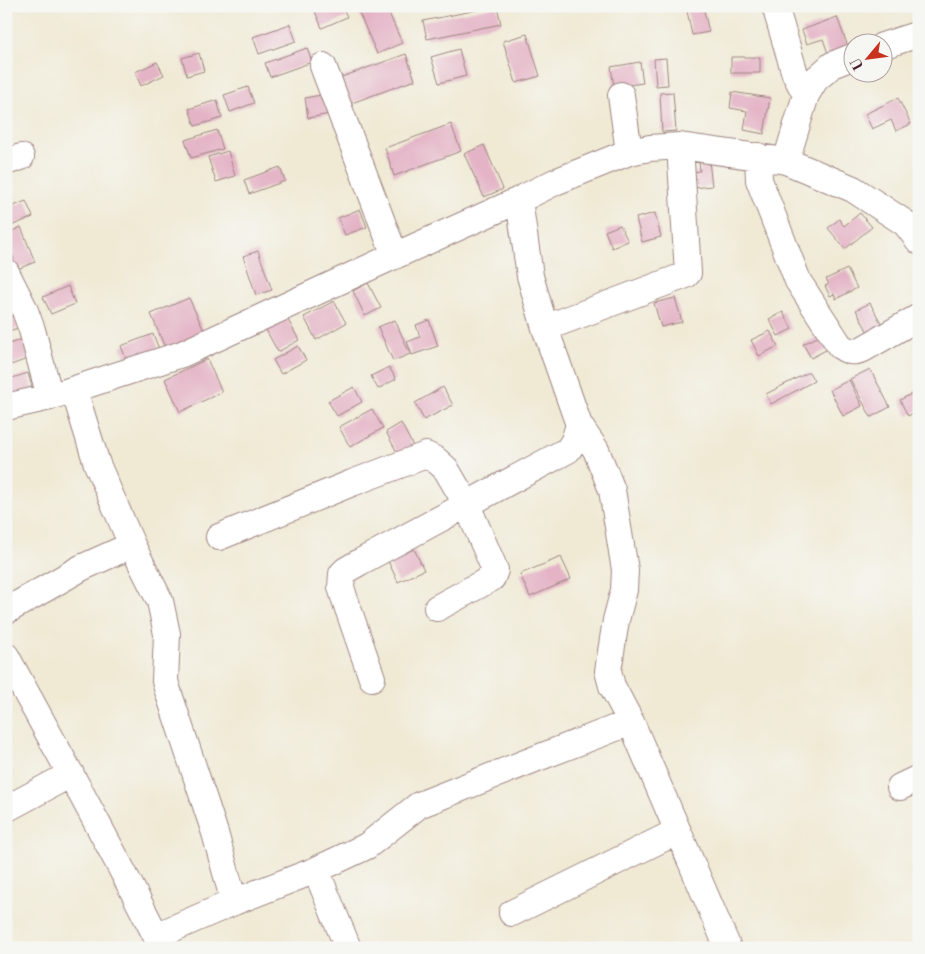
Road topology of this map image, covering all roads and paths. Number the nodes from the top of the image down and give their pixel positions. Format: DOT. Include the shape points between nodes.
graph roads {
  1 [pos="775,6"];
  2 [pos="919,34"];
  3 [pos="892,43"];
  4 [pos="842,61"];
  5 [pos="323,66"];
  6 [pos="621,95"];
  7 [pos="806,95"];
  8 [pos="680,146"];
  9 [pos="629,152"];
  10 [pos="758,156"];
  11 [pos="786,161"];
  12 [pos="519,200"];
  13 [pos="919,240"];
  14 [pos="395,256"];
  15 [pos="6,272"];
  16 [pos="919,317"];
  17 [pos="545,328"];
  18 [pos="62,393"];
  19 [pos="6,407"];
  20 [pos="579,425"];
  21 [pos="467,505"];
  22 [pos="219,537"];
  23 [pos="132,545"];
  24 [pos="436,608"];
  25 [pos="6,611"];
  26 [pos="6,656"];
  27 [pos="372,678"];
  28 [pos="631,722"];
  29 [pos="72,774"];
  30 [pos="6,809"];
  31 [pos="678,830"];
  32 [pos="316,870"];
  33 [pos="234,902"];
  34 [pos="512,913"];
  35 [pos="159,942"];
  36 [pos="348,948"];
  37 [pos="728,948"];
  1 -- 7 [label="street" via="795,74"];
  2 -- 3 [label="street"];
  4 -- 7 [label="street" via="815,80"];
  5 -- 14 [label="street"];
  6 -- 9 [label="street"];
  7 -- 11 [label="street"];
  8 -- 9 [label="street"];
  8 -- 10 [label="street"];
  8 -- 17 [label="street" via="688,273"];
  9 -- 12 [label="street"];
  10 -- 11 [label="street"];
  10 -- 16 [label="street" via="759,180 798,281 840,346 848,351 863,349"];
  11 -- 13 [label="street" via="853,189 905,223"];
  12 -- 14 [label="street"];
  12 -- 17 [label="street" via="530,276"];
  14 -- 18 [label="street" via="182,354"];
  15 -- 18 [label="street"];
  17 -- 20 [label="street"];
  18 -- 19 [label="street"];
  18 -- 23 [label="street"];
  20 -- 21 [label="street" via="568,450"];
  20 -- 28 [label="street" via="596,450 612,490 625,570 608,671 612,686"];
  21 -- 22 [label="street" via="446,469 426,455"];
  21 -- 24 [label="street" via="495,570 492,578"];
  21 -- 27 [label="street" via="342,574 341,587"];
  23 -- 25 [label="street" via="81,568"];
  23 -- 33 [label="street" via="160,601 167,634 166,688"];
  26 -- 29 [label="street"];
  28 -- 31 [label="street"];
  28 -- 32 [label="street" via="419,805 367,846"];
  29 -- 30 [label="street"];
  29 -- 35 [label="street"];
  31 -- 34 [label="street"];
  31 -- 37 [label="street"];
  32 -- 33 [label="street"];
  32 -- 36 [label="street"];
  33 -- 35 [label="street"];
}
